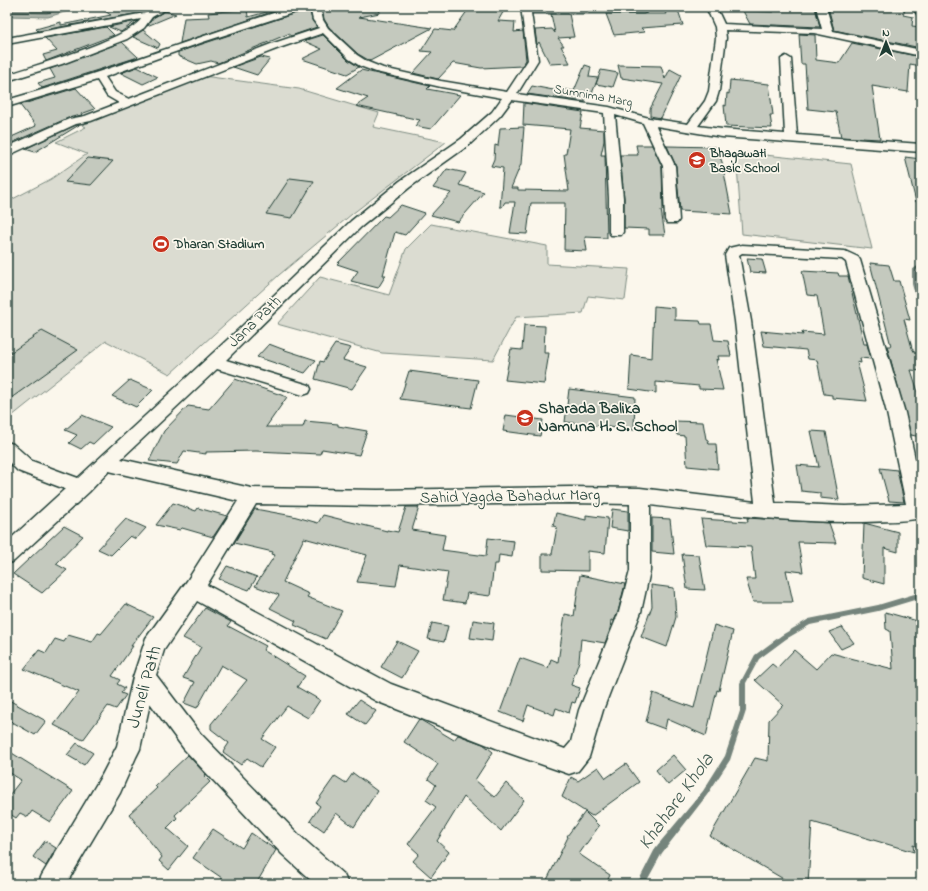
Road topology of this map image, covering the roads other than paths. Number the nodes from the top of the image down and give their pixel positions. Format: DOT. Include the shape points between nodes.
graph roads {
  1 [pos="165,7"];
  2 [pos="302,7"];
  3 [pos="315,7"];
  4 [pos="643,7"];
  5 [pos="711,7"];
  6 [pos="821,7"];
  7 [pos="918,7"];
  8 [pos="526,9"];
  9 [pos="921,12"];
  10 [pos="148,15"];
  11 [pos="720,27"];
  12 [pos="325,30"];
  13 [pos="828,32"];
  14 [pos="7,40"];
  15 [pos="921,53"];
  16 [pos="786,59"];
  17 [pos="98,75"];
  18 [pos="7,78"];
  19 [pos="509,96"];
  20 [pos="128,102"];
  21 [pos="7,104"];
  22 [pos="609,110"];
  23 [pos="648,121"];
  24 [pos="690,129"];
  25 [pos="791,138"];
  26 [pos="921,148"];
  27 [pos="7,152"];
  28 [pos="672,220"];
  29 [pos="616,232"];
  30 [pos="214,362"];
  31 [pos="303,389"];
  32 [pos="7,449"];
  33 [pos="105,463"];
  34 [pos="82,487"];
  35 [pos="251,496"];
  36 [pos="640,496"];
  37 [pos="766,511"];
  38 [pos="919,511"];
  39 [pos="7,555"];
  40 [pos="194,588"];
  41 [pos="144,677"];
  42 [pos="51,884"];
  43 [pos="335,884"];
  1 -- 10 [label="street"];
  2 -- 17 [label="street"];
  3 -- 12 [label="street, Sumnima Marg" via="318,20"];
  4 -- 8 [label="street" via="642,10"];
  5 -- 11 [label="street"];
  6 -- 13 [label="street"];
  7 -- 9 [label="main road"];
  8 -- 19 [label="street, Jana Path" via="533,60"];
  10 -- 14 [label="street"];
  10 -- 18 [label="street" via="141,26 123,37"];
  11 -- 13 [label="street" via="788,28"];
  11 -- 24 [label="street" via="721,38 714,91"];
  12 -- 19 [label="street, Sumnima Marg" via="364,64 408,77"];
  12 -- 20 [label="street" via="297,38"];
  13 -- 15 [label="street"];
  16 -- 25 [label="street"];
  17 -- 20 [label="street" via="111,94"];
  17 -- 21 [label="street"];
  19 -- 22 [label="street, Sumnima Marg"];
  19 -- 30 [label="street, Jana Path" via="483,128 380,202"];
  20 -- 27 [label="street" via="87,120 72,121"];
  22 -- 23 [label="street, Sumnima Marg"];
  22 -- 29 [label="street"];
  23 -- 24 [label="street, Sumnima Marg"];
  23 -- 28 [label="street" via="669,166"];
  24 -- 25 [label="street, Sumnima Marg"];
  25 -- 26 [label="street, Sumnima Marg"];
  30 -- 31 [label="street"];
  30 -- 33 [label="street, Jana Path"];
  32 -- 34 [label="street" via="25,466"];
  33 -- 34 [label="street, Jana Path"];
  33 -- 35 [label="street, Sahid Yagda Bahadur Marg"];
  34 -- 39 [label="street, Jana Path"];
  35 -- 36 [label="street, Sahid Yagda Bahadur Marg"];
  35 -- 40 [label="street, Juneli Path"];
  36 -- 37 [label="street, Sahid Yagda Bahadur Marg"];
  36 -- 40 [label="street" via="640,570 630,612 591,710 581,749 569,762 384,693"];
  37 -- 38 [label="street, Sahid Yagda Bahadur Marg" via="845,514"];
  37 -- 38 [label="street" via="743,321 732,255 734,251 742,249 845,255 853,260 896,413"];
  40 -- 41 [label="street, Juneli Path" via="154,646"];
  41 -- 42 [label="street, Juneli Path" via="128,749 111,784"];
  41 -- 43 [label="street" via="192,741 291,845"];
}
